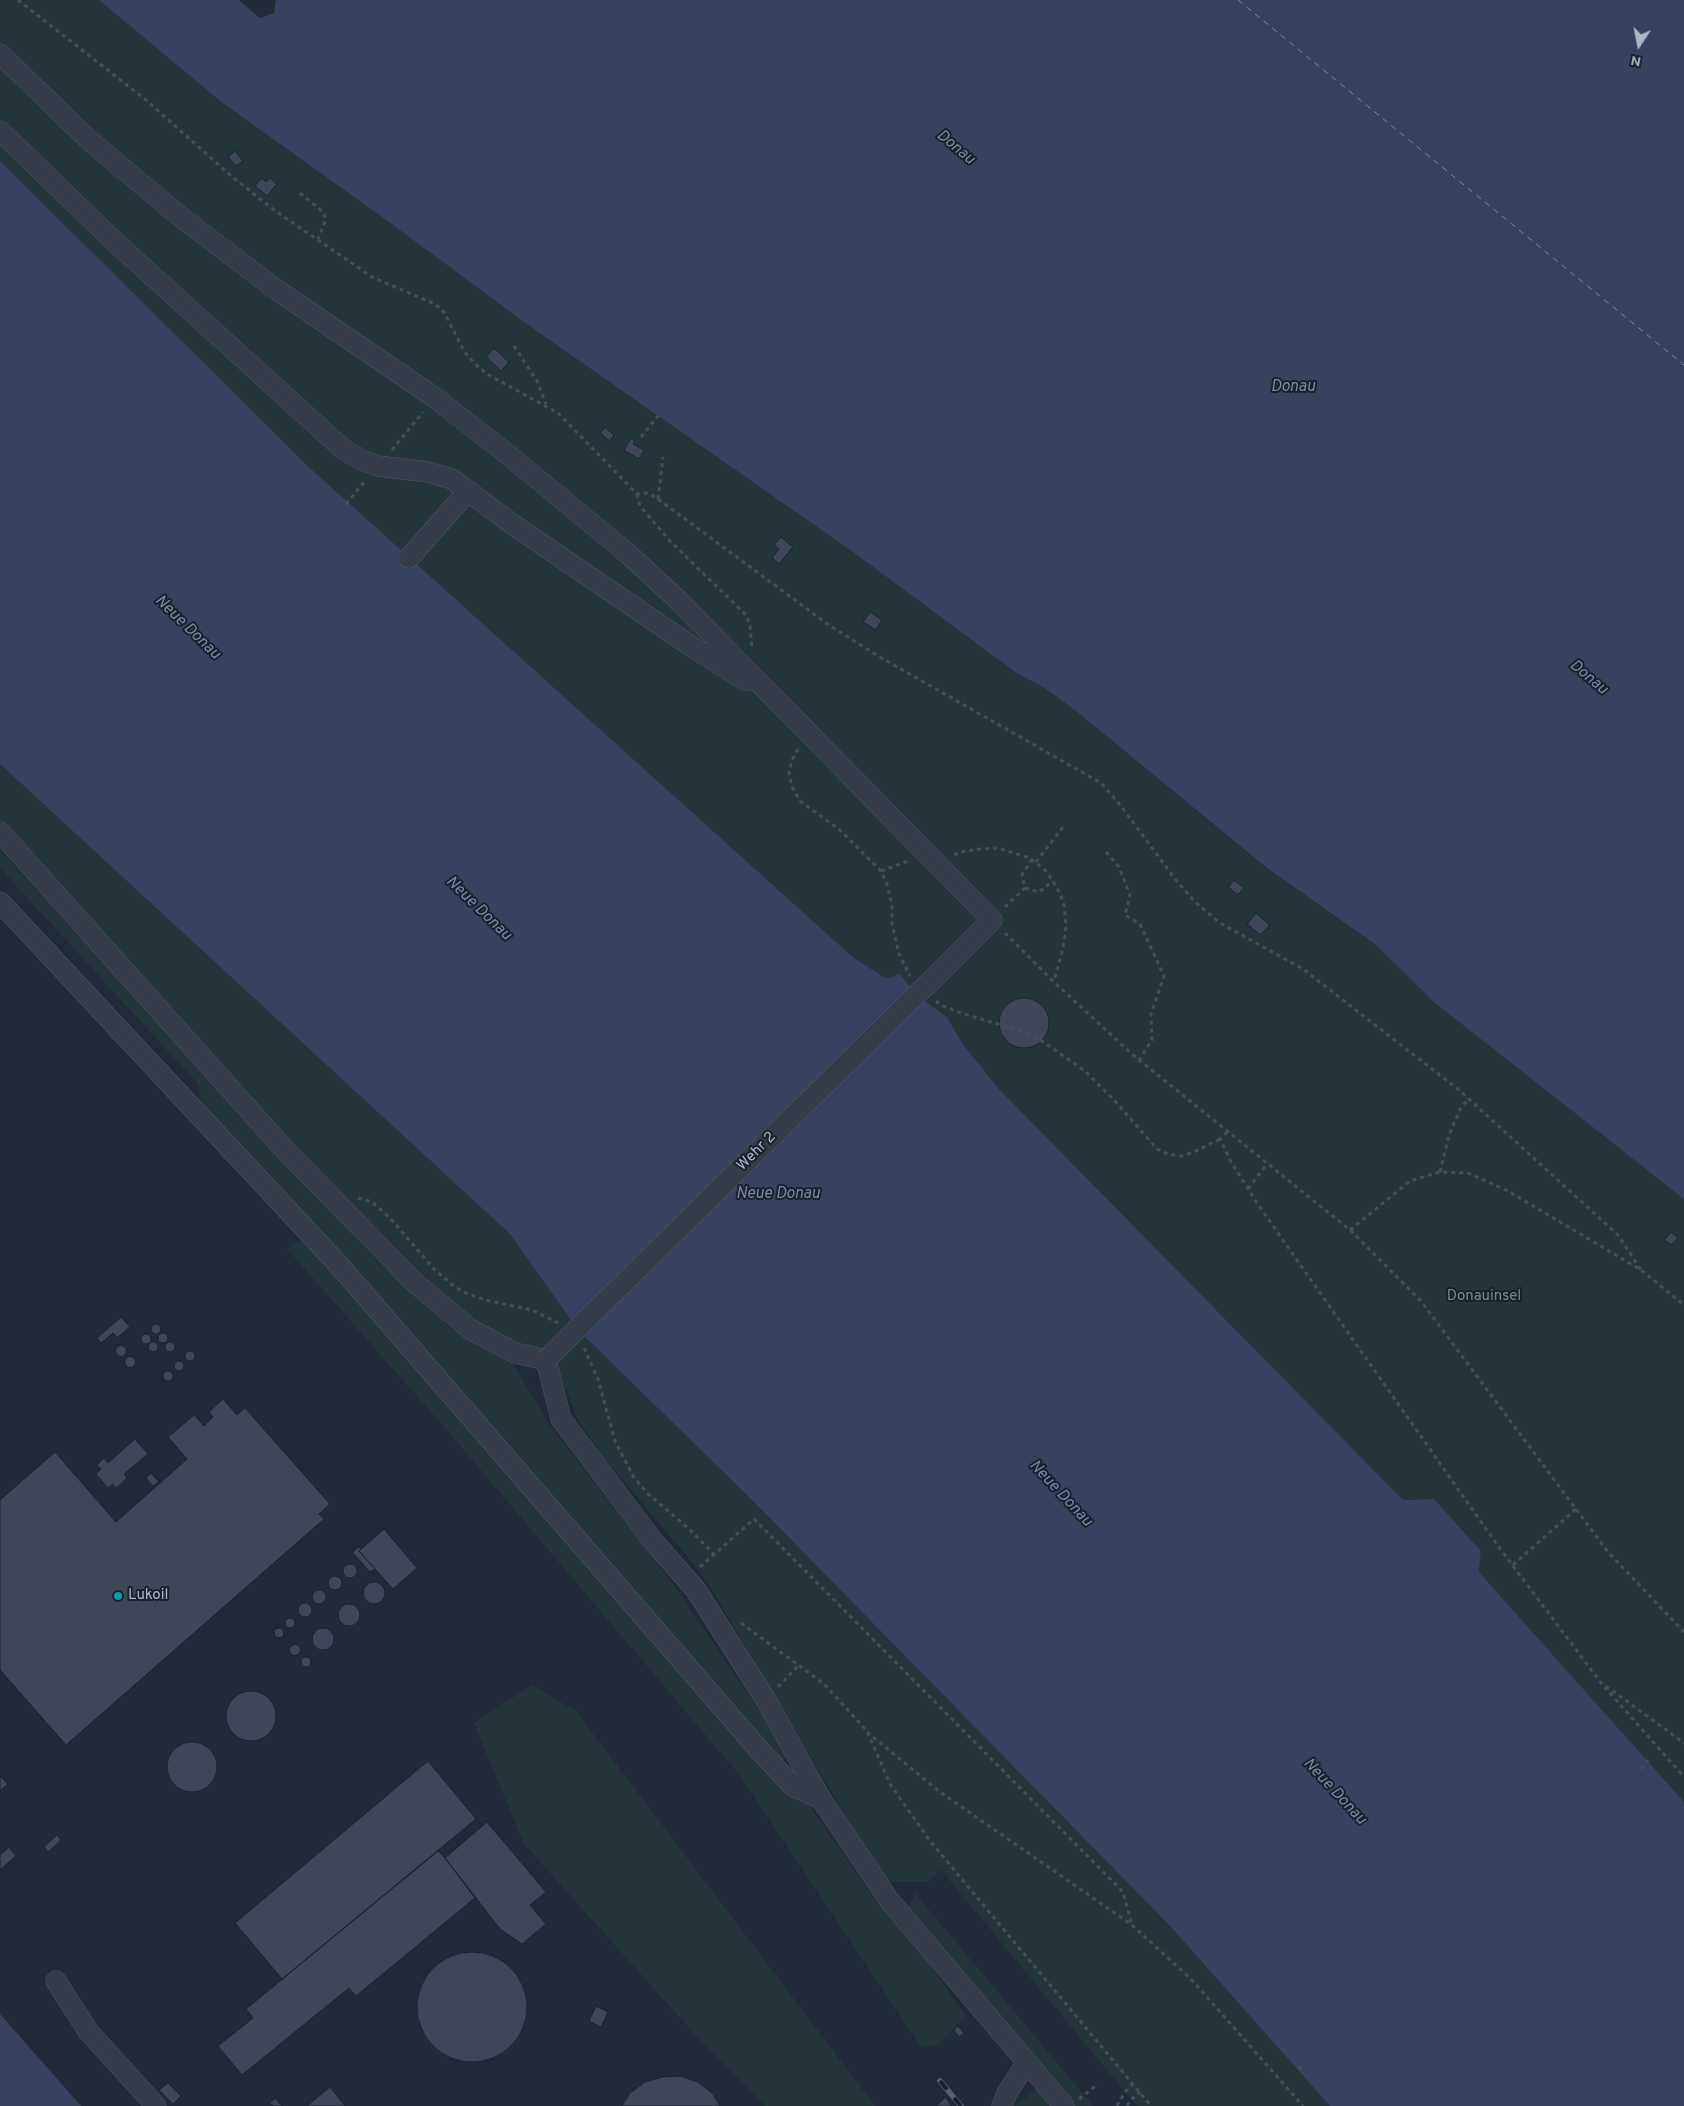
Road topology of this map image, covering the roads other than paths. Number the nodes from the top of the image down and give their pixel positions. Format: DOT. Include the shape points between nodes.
graph roads {
  1 [pos="0,54"];
  2 [pos="0,131"];
  3 [pos="468,491"];
  4 [pos="409,558"];
  5 [pos="756,680"];
  6 [pos="0,832"];
  7 [pos="0,902"];
  8 [pos="546,1360"];
  9 [pos="821,1799"];
  10 [pos="56,1981"];
  11 [pos="1028,2062"];
  12 [pos="156,2106"];
  13 [pos="1002,2106"];
  14 [pos="1064,2106"];
  1 -- 5 [label="street" via="90,141 182,218 276,290 434,398 582,514 678,600"];
  2 -- 3 [label="street" via="114,241 343,449 378,466 428,472 452,479"];
  3 -- 4 [label="street"];
  3 -- 5 [label="street" via="691,646 744,680"];
  5 -- 8 [label="street, Wehr 2, bridge" via="992,920"];
  6 -- 8 [label="street" via="286,1151 414,1282 470,1329 515,1353"];
  7 -- 9 [label="street" via="338,1264 762,1753 793,1786"];
  8 -- 9 [label="street" via="561,1419 652,1540 696,1590 766,1700"];
  9 -- 11 [label="street" via="889,1900"];
  10 -- 12 [label="street" via="88,2031"];
  11 -- 13 [label="street" via="1006,2093"];
  11 -- 14 [label="street"];
}
